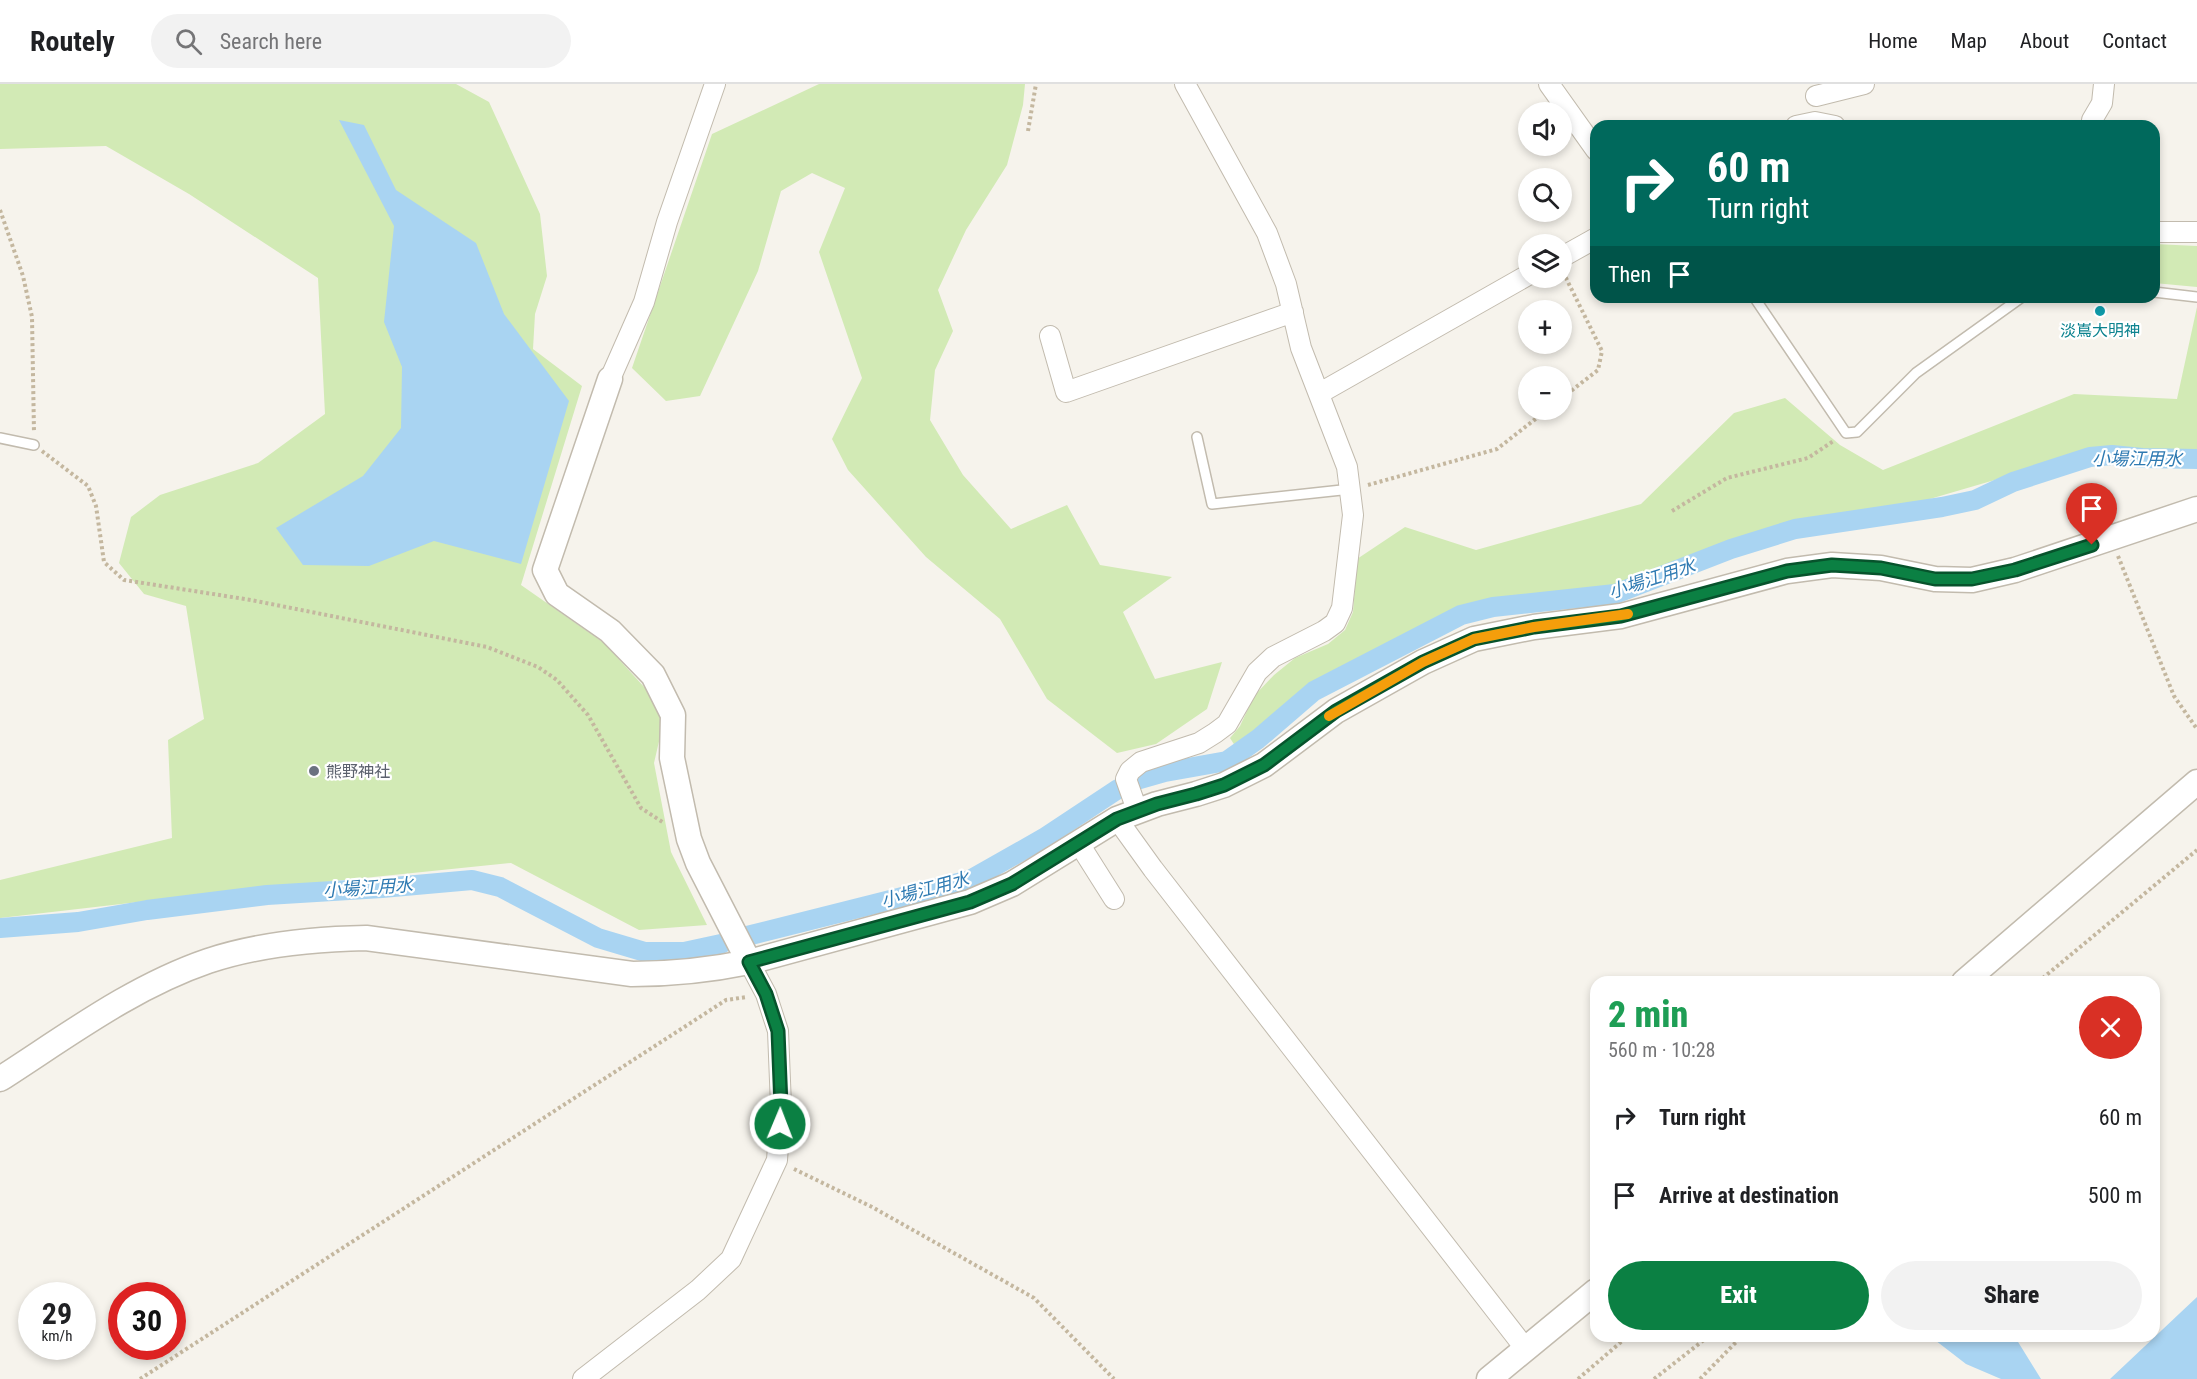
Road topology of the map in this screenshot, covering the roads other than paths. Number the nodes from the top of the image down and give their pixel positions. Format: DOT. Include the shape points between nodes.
graph roads {
  1 [pos="715,84"];
  2 [pos="1185,84"];
  3 [pos="1549,84"];
  4 [pos="1864,84"];
  5 [pos="2104,84"];
  6 [pos="1816,90"];
  7 [pos="1807,120"];
  8 [pos="2092,120"];
  9 [pos="1590,142"];
  10 [pos="2160,232"];
  11 [pos="2197,232"];
  12 [pos="1590,241"];
  13 [pos="1572,251"];
  14 [pos="1518,281"];
  15 [pos="2160,293"];
  16 [pos="2197,297"];
  17 [pos="1758,303"];
  18 [pos="2014,303"];
  19 [pos="1293,312"];
  20 [pos="1050,336"];
  21 [pos="610,380"];
  22 [pos="1320,393"];
  23 [pos="1197,437"];
  24 [pos="0,438"];
  25 [pos="34,445"];
  26 [pos="1351,489"];
  27 [pos="2197,509"];
  28 [pos="2197,782"];
  29 [pos="1127,815"];
  30 [pos="1078,842"];
  31 [pos="1114,899"];
  32 [pos="749,962"];
  33 [pos="1971,976"];
  34 [pos="0,1079"];
  35 [pos="1590,1296"];
  36 [pos="1525,1348"];
  37 [pos="583,1379"];
  38 [pos="1489,1379"];
  1 -- 21 [label="street" via="644,302"];
  2 -- 19 [label="street" via="1267,233"];
  3 -- 9 [label="street"];
  4 -- 6 [label="street"];
  5 -- 8 [label="street" via="2102,104"];
  6 -- 7 [label="street"];
  10 -- 11 [label="street"];
  12 -- 13 [label="street"];
  14 -- 22 [label="street"];
  15 -- 16 [label="lane"];
  17 -- 18 [label="lane" via="1846,433 1857,432 1916,373"];
  19 -- 20 [label="street" via="1066,392"];
  19 -- 22 [label="street" via="1301,348"];
  21 -- 32 [label="street" via="545,570 557,594 610,631 653,675 673,715 672,758 690,840"];
  22 -- 26 [label="street"];
  23 -- 26 [label="lane" via="1212,504"];
  24 -- 25 [label="lane"];
  26 -- 29 [label="street" via="1353,515 1344,593 1335,623 1273,657 1257,672 1227,724 1215,733 1199,743 1141,762 1130,771 1126,779"];
  27 -- 29 [label="street" via="2015,570 1972,579 1935,579 1881,568 1832,565 1787,571 1621,616 1474,639 1423,662 1336,711 1254,770 1215,788"];
  28 -- 33 [label="street"];
  29 -- 30 [label="street"];
  29 -- 36 [label="street" via="1149,863"];
  30 -- 31 [label="street"];
  30 -- 32 [label="street" via="1012,884 970,902"];
  32 -- 34 [label="street" via="713,970 632,974 366,938 285,943 208,961 164,979 106,1010"];
  32 -- 37 [label="street" via="766,994 778,1031 781,1106 777,1160 731,1259 698,1290"];
  35 -- 36 [label="street"];
  36 -- 38 [label="street"];
}
